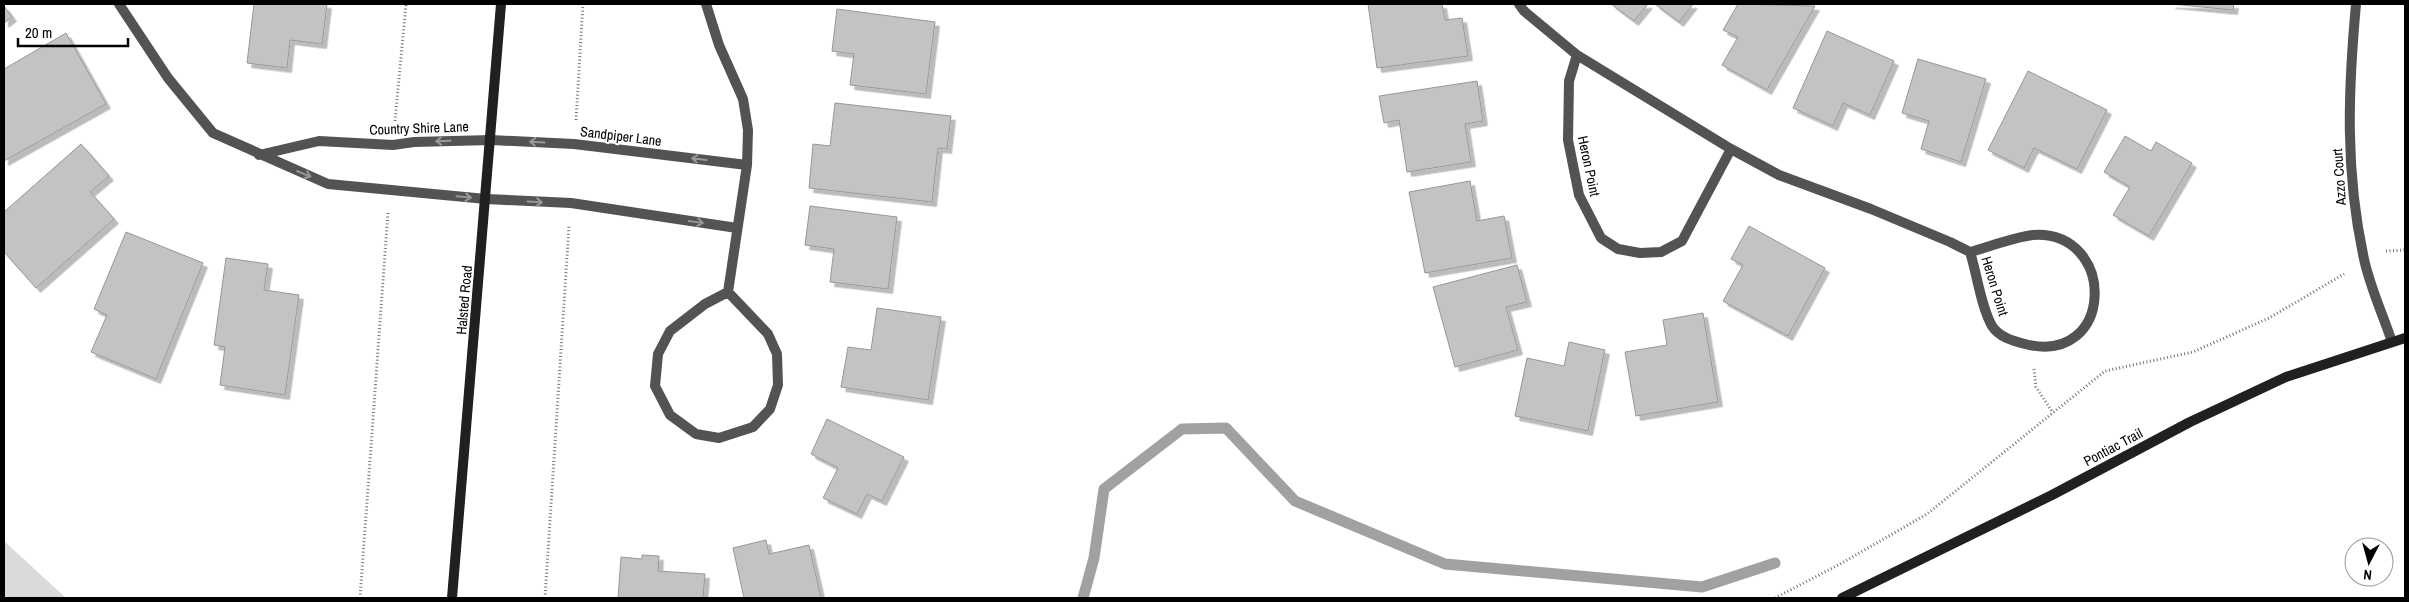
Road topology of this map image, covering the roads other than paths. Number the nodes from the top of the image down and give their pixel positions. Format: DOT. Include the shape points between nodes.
graph roads {
  1 [pos="119,4"];
  2 [pos="501,4"];
  3 [pos="706,4"];
  4 [pos="1519,4"];
  5 [pos="2356,4"];
  6 [pos="1577,55"];
  7 [pos="491,140"];
  8 [pos="1731,149"];
  9 [pos="259,155"];
  10 [pos="747,165"];
  11 [pos="486,199"];
  12 [pos="738,228"];
  13 [pos="1970,252"];
  14 [pos="728,292"];
  15 [pos="2405,338"];
  16 [pos="2392,342"];
  17 [pos="452,598"];
  18 [pos="1842,598"];
  1 -- 9 [label="street" via="168,78 213,133"];
  2 -- 7 [label="main road, Halsted Road"];
  3 -- 10 [label="street" via="743,99 748,130"];
  4 -- 6 [label="street, Heron Point"];
  5 -- 16 [label="street, Azzo Court" via="2348,86 2351,181 2364,261"];
  6 -- 8 [label="street, Heron Point"];
  6 -- 8 [label="street, Heron Point" via="1569,81 1568,140 1579,196 1601,238 1618,248 1640,253 1661,252 1682,241"];
  7 -- 9 [label="street, Country Shire Lane, one-way" via="393,145 319,141"];
  10 -- 7 [label="street, Sandpiper Lane, one-way" via="574,144"];
  7 -- 11 [label="main road, Halsted Road"];
  8 -- 13 [label="street, Heron Point" via="1779,175 1871,209"];
  9 -- 11 [label="street, one-way" via="328,184"];
  10 -- 12 [label="street"];
  11 -- 12 [label="street, one-way" via="570,203"];
  11 -- 17 [label="main road, Halsted Road"];
  12 -- 14 [label="street"];
  13 -- 13 [label="street, Heron Point" via="2033,235 2056,239 2075,248 2091,269 2096,285 2086,328 2061,345 2036,347 2008,340 1993,326"];
  14 -- 14 [label="street" via="768,334 777,354 778,385 770,409 753,427 719,438 696,434 670,415 655,386 658,354 670,331 705,304"];
  15 -- 16 [label="main road, Pontiac Trail"];
  16 -- 18 [label="main road, Pontiac Trail" via="2286,377"];
}
